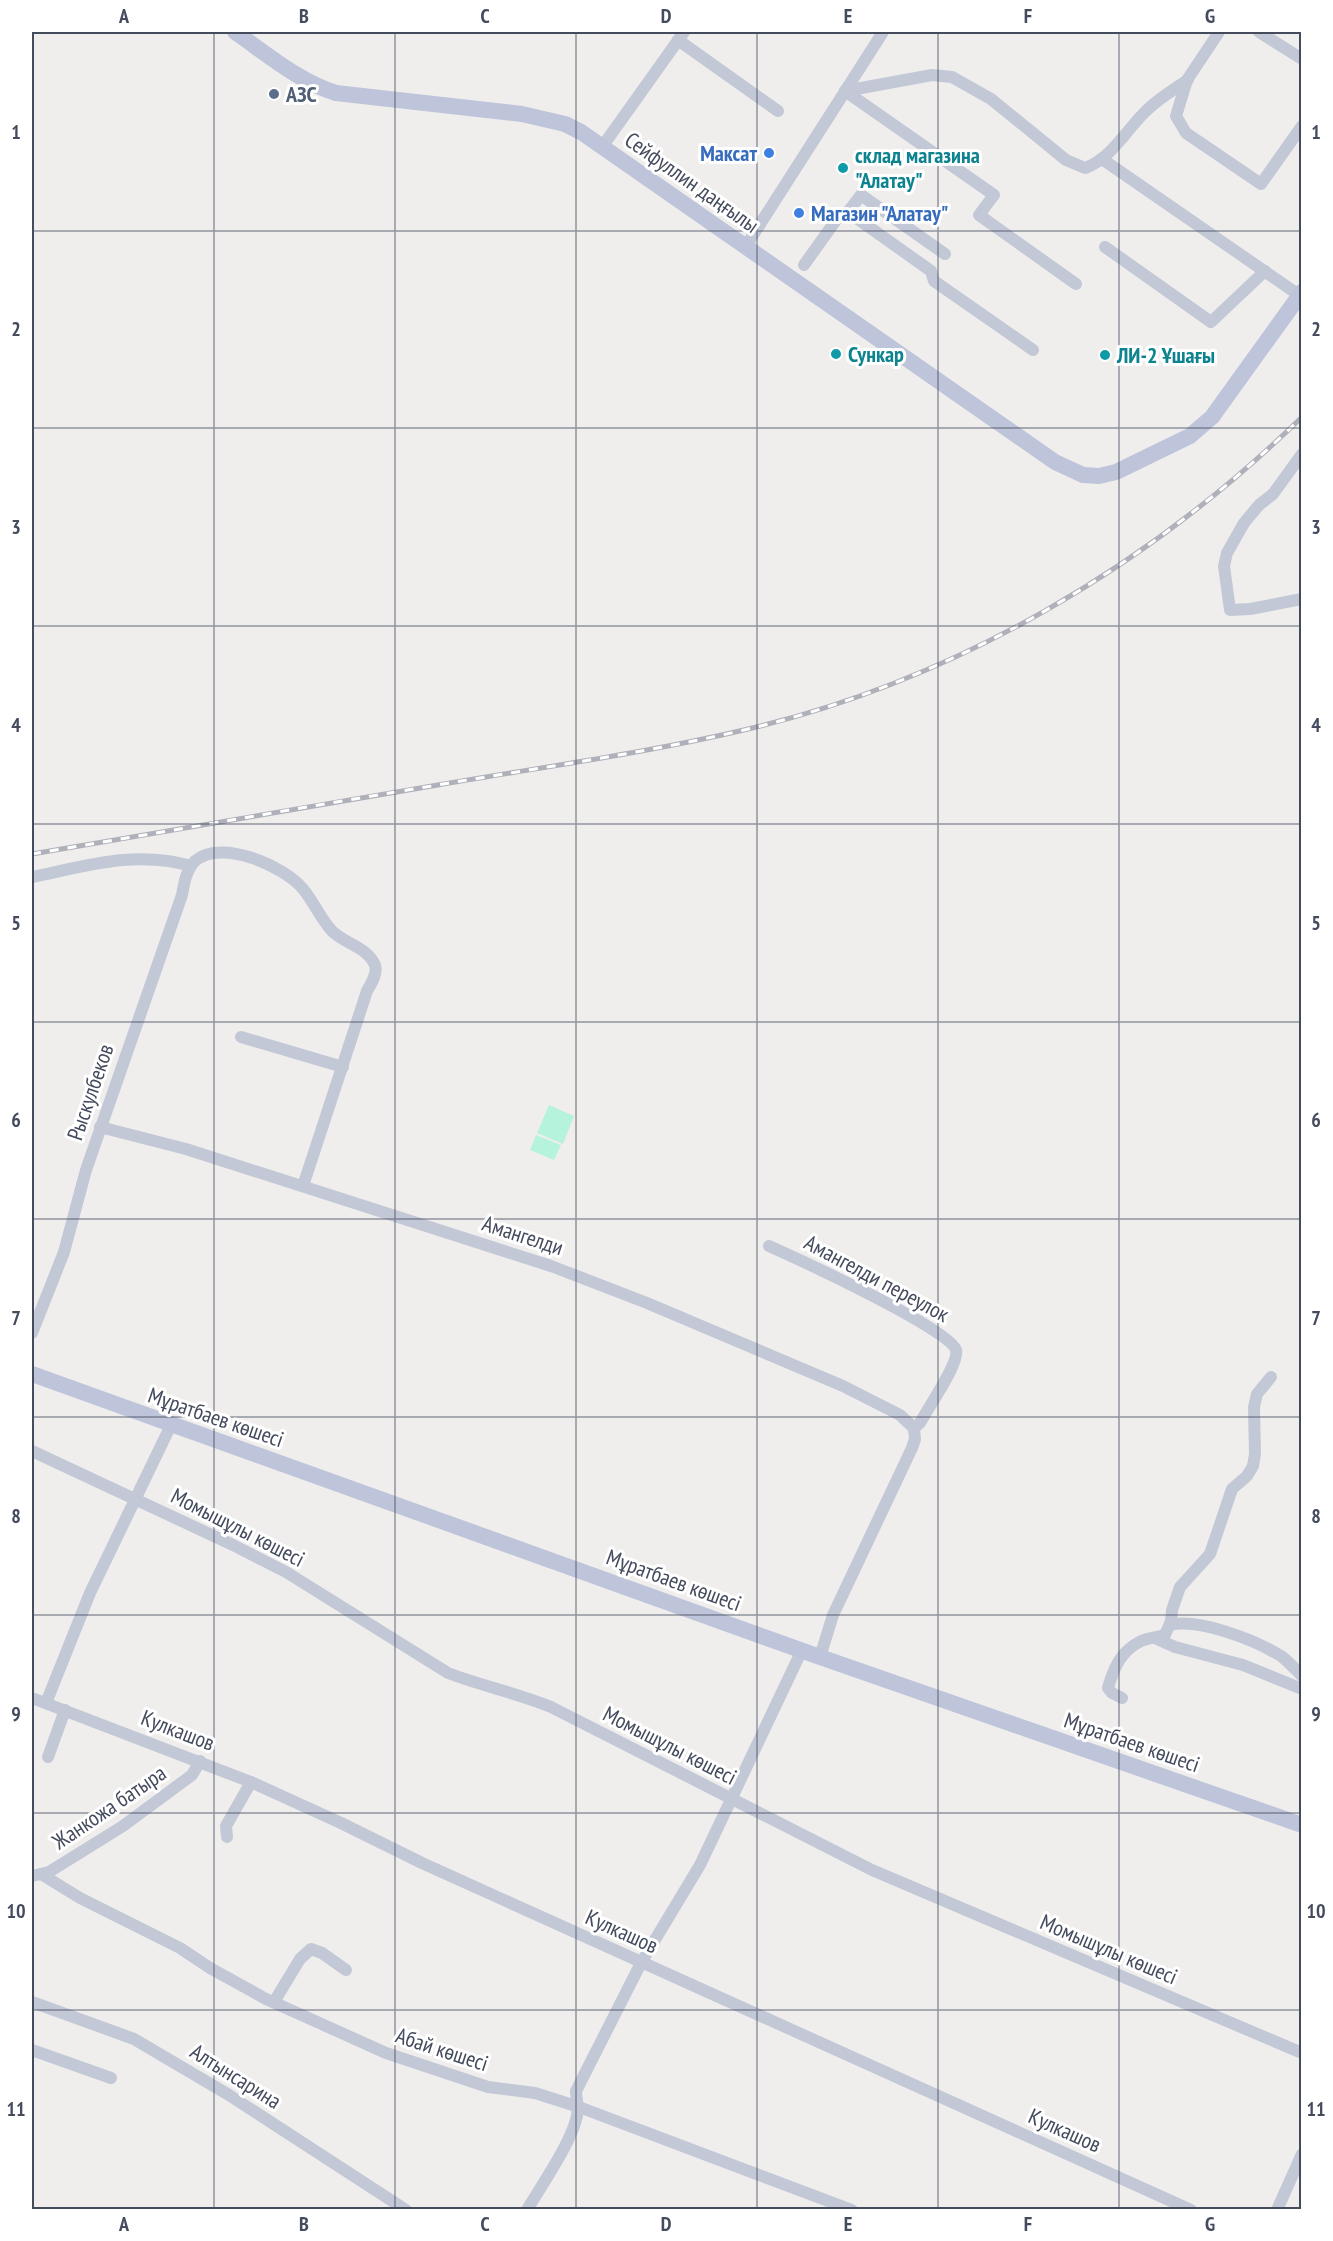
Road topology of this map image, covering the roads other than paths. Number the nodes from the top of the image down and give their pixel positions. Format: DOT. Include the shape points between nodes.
graph roads {
  1 [pos="883,32"];
  2 [pos="1220,32"];
  3 [pos="1259,32"];
  4 [pos="243,34"];
  5 [pos="681,36"];
  6 [pos="1302,59"];
  7 [pos="1188,80"];
  8 [pos="845,91"];
  9 [pos="778,111"];
  10 [pos="1302,126"];
  11 [pos="602,147"];
  12 [pos="1102,159"];
  13 [pos="848,212"];
  14 [pos="746,246"];
  15 [pos="1105,247"];
  16 [pos="945,254"];
  17 [pos="804,266"];
  18 [pos="1265,271"];
  19 [pos="1076,284"];
  20 [pos="1300,293"];
  21 [pos="1033,351"];
  22 [pos="1302,454"];
  23 [pos="1302,599"];
  24 [pos="191,866"];
  25 [pos="32,877"];
  26 [pos="241,1037"];
  27 [pos="343,1067"];
  28 [pos="100,1127"];
  29 [pos="303,1185"];
  30 [pos="769,1245"];
  31 [pos="32,1333"];
  32 [pos="32,1374"];
  33 [pos="1271,1377"];
  34 [pos="171,1425"];
  35 [pos="914,1428"];
  36 [pos="32,1451"];
  37 [pos="135,1499"];
  38 [pos="1170,1625"];
  39 [pos="1155,1638"];
  40 [pos="802,1650"];
  41 [pos="820,1657"];
  42 [pos="1302,1676"];
  43 [pos="1302,1689"];
  44 [pos="32,1698"];
  45 [pos="1122,1698"];
  46 [pos="46,1703"];
  47 [pos="65,1710"];
  48 [pos="48,1757"];
  49 [pos="200,1761"];
  50 [pos="251,1782"];
  51 [pos="732,1800"];
  52 [pos="1302,1825"];
  53 [pos="227,1838"];
  54 [pos="36,1875"];
  55 [pos="641,1963"];
  56 [pos="346,1970"];
  57 [pos="32,2002"];
  58 [pos="274,2002"];
  59 [pos="32,2050"];
  60 [pos="1302,2054"];
  61 [pos="111,2078"];
  62 [pos="579,2107"];
  63 [pos="1302,2154"];
  64 [pos="406,2210"];
  65 [pos="527,2210"];
  66 [pos="852,2210"];
  67 [pos="1191,2210"];
  68 [pos="1277,2210"];
  1 -- 8 [label="street"];
  2 -- 7 [label="street"];
  3 -- 6 [label="street"];
  4 -- 11 [label="street, Сейфуллин даңғылы" via="292,72 336,93 547,118 566,123"];
  5 -- 9 [label="street"];
  5 -- 11 [label="street"];
  7 -- 10 [label="street" via="1176,116 1186,133 1261,184"];
  7 -- 12 [label="street" via="1148,108"];
  8 -- 12 [label="street" via="932,75 952,77 991,99 1076,166 1085,168"];
  8 -- 14 [label="street"];
  8 -- 19 [label="street" via="994,195 979,215"];
  11 -- 14 [label="street, Сейфуллин даңғылы"];
  12 -- 18 [label="street"];
  13 -- 16 [label="street" via="861,195"];
  13 -- 17 [label="street" via="839,216"];
  13 -- 21 [label="street" via="930,271 934,281"];
  14 -- 20 [label="street, Сейфуллин даңғылы" via="1055,462 1083,475 1116,472 1202,428"];
  15 -- 18 [label="street" via="1211,322"];
  18 -- 20 [label="street"];
  22 -- 23 [label="street" via="1273,494 1244,523 1227,552 1224,566 1230,610"];
  24 -- 25 [label="street" via="155,860 102,861"];
  24 -- 27 [label="street" via="216,852 227,852 285,874 304,890 331,930 367,954 376,972"];
  24 -- 28 [label="street, Рыскулбеков"];
  26 -- 27 [label="street"];
  27 -- 29 [label="street"];
  28 -- 29 [label="street, Амангелди"];
  28 -- 31 [label="street, Рыскулбеков" via="64,1252"];
  29 -- 35 [label="street, Амангелди" via="551,1266 647,1303 843,1386 900,1415"];
  30 -- 35 [label="street, Амангелди переулок" via="951,1341 956,1349 955,1362"];
  32 -- 34 [label="street, Мұратбаев көшесі"];
  33 -- 38 [label="street" via="1257,1394 1254,1407 1252,1466 1232,1489 1210,1554 1180,1587"];
  34 -- 37 [label="street"];
  34 -- 40 [label="street, Мұратбаев көшесі"];
  35 -- 41 [label="street" via="912,1448 833,1615"];
  36 -- 37 [label="street, Момышұлы көшесі"];
  37 -- 46 [label="street" via="86,1603"];
  37 -- 51 [label="street, Момышұлы көшесі" via="286,1572 448,1673 551,1707"];
  38 -- 39 [label="street" via="1165,1635"];
  38 -- 42 [label="street" via="1197,1623 1233,1635 1282,1657"];
  39 -- 43 [label="street" via="1243,1665"];
  39 -- 45 [label="street" via="1142,1640 1120,1656 1108,1688"];
  40 -- 41 [label="street, Мұратбаев көшесі"];
  40 -- 51 [label="street"];
  41 -- 52 [label="street, Мұратбаев көшесі"];
  44 -- 46 [label="street, Кулкашов"];
  46 -- 47 [label="street, Кулкашов"];
  47 -- 48 [label="street"];
  47 -- 49 [label="street, Кулкашов"];
  49 -- 50 [label="street, Кулкашов"];
  49 -- 54 [label="street, Жанкожа батыра" via="192,1775 170,1792 78,1855 50,1872"];
  50 -- 53 [label="street" via="226,1826"];
  50 -- 55 [label="street, Кулкашов"];
  51 -- 55 [label="street" via="700,1865"];
  51 -- 60 [label="street, Момышұлы көшесі" via="872,1870"];
  54 -- 58 [label="street, Абай көшесі" via="171,1943"];
  55 -- 62 [label="street" via="576,2091"];
  55 -- 67 [label="street, Кулкашов"];
  56 -- 58 [label="street" via="311,1949 300,1959"];
  57 -- 64 [label="street, Алтынсарина" via="134,2039 229,2095"];
  58 -- 62 [label="street, Абай көшесі" via="386,2053 439,2072"];
  59 -- 61 [label="street"];
  62 -- 65 [label="street" via="569,2137"];
  62 -- 66 [label="street, Абай көшесі"];
  63 -- 68 [label="street"];
}
